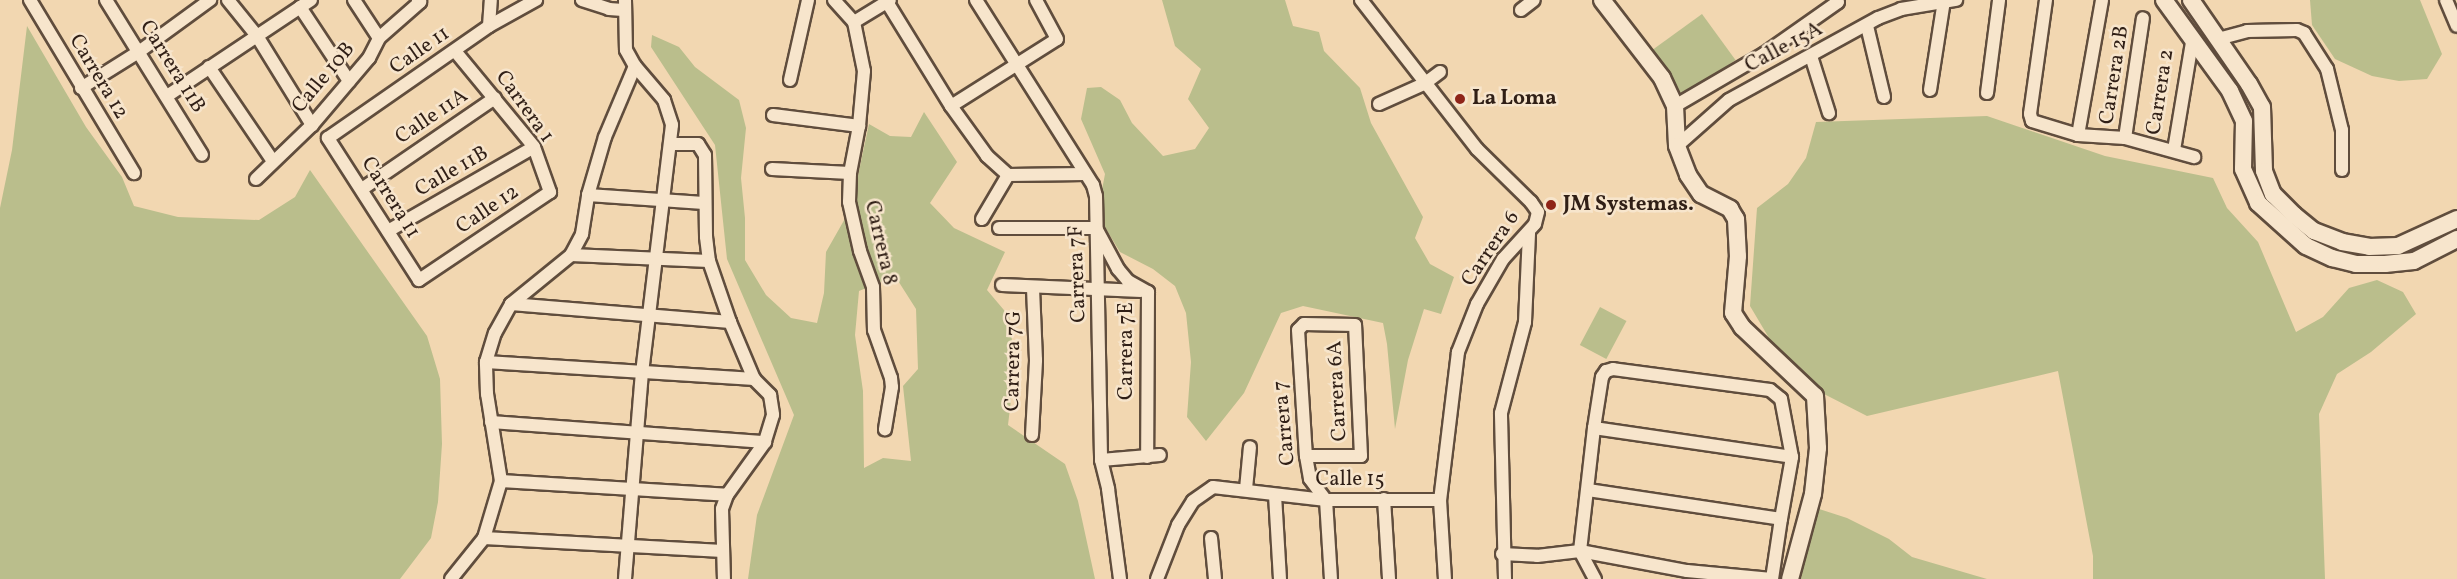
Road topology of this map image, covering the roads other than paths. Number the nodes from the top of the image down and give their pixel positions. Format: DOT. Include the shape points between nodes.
graph roads {
  1 [pos="30,0"];
  2 [pos="210,0"];
  3 [pos="228,0"];
  4 [pos="311,0"];
  5 [pos="354,0"];
  6 [pos="490,0"];
  7 [pos="536,0"];
  8 [pos="582,0"];
  9 [pos="808,0"];
  10 [pos="834,0"];
  11 [pos="976,0"];
  12 [pos="1036,0"];
  13 [pos="1361,0"];
  14 [pos="1534,0"];
  15 [pos="1602,0"];
  16 [pos="1999,0"];
  17 [pos="2046,0"];
  18 [pos="2102,0"];
  19 [pos="2191,0"];
  20 [pos="2446,0"];
  21 [pos="419,1"];
  22 [pos="888,1"];
  23 [pos="1837,1"];
  24 [pos="1950,1"];
  25 [pos="111,2"];
  26 [pos="2170,2"];
  27 [pos="624,5"];
  28 [pos="300,8"];
  29 [pos="1521,10"];
  30 [pos="2143,18"];
  31 [pos="854,22"];
  32 [pos="489,26"];
  33 [pos="1867,26"];
  34 [pos="2457,26"];
  35 [pos="257,36"];
  36 [pos="379,38"];
  37 [pos="2218,39"];
  38 [pos="2192,42"];
  39 [pos="140,51"];
  40 [pos="455,51"];
  41 [pos="1810,56"];
  42 [pos="1016,64"];
  43 [pos="635,66"];
  44 [pos="209,67"];
  45 [pos="1440,72"];
  46 [pos="790,80"];
  47 [pos="349,81"];
  48 [pos="1424,84"];
  49 [pos="81,88"];
  50 [pos="1930,90"];
  51 [pos="1987,93"];
  52 [pos="167,96"];
  53 [pos="495,98"];
  54 [pos="1884,98"];
  55 [pos="1378,104"];
  56 [pos="951,105"];
  57 [pos="1675,106"];
  58 [pos="1829,113"];
  59 [pos="773,115"];
  60 [pos="312,125"];
  61 [pos="859,126"];
  62 [pos="2078,135"];
  63 [pos="328,138"];
  64 [pos="2125,138"];
  65 [pos="672,144"];
  66 [pos="1677,146"];
  67 [pos="534,147"];
  68 [pos="2175,150"];
  69 [pos="202,154"];
  70 [pos="2194,157"];
  71 [pos="273,161"];
  72 [pos="772,169"];
  73 [pos="2342,170"];
  74 [pos="134,173"];
  75 [pos="850,174"];
  76 [pos="1008,174"];
  77 [pos="1085,174"];
  78 [pos="256,179"];
  79 [pos="362,189"];
  80 [pos="550,192"];
  81 [pos="588,195"];
  82 [pos="664,201"];
  83 [pos="704,203"];
  84 [pos="982,219"];
  85 [pos="2457,219"];
  86 [pos="999,228"];
  87 [pos="1096,228"];
  88 [pos="388,231"];
  89 [pos="1529,232"];
  90 [pos="2457,239"];
  91 [pos="571,255"];
  92 [pos="655,260"];
  93 [pos="709,261"];
  94 [pos="418,280"];
  95 [pos="1002,285"];
  96 [pos="1033,286"];
  97 [pos="1099,287"];
  98 [pos="1148,292"];
  99 [pos="511,304"];
  100 [pos="649,315"];
  101 [pos="730,322"];
  102 [pos="1355,325"];
  103 [pos="486,362"];
  104 [pos="642,372"];
  105 [pos="754,380"];
  106 [pos="491,422"];
  107 [pos="1594,428"];
  108 [pos="885,429"];
  109 [pos="636,432"];
  110 [pos="1032,435"];
  111 [pos="765,442"];
  112 [pos="1250,447"];
  113 [pos="1306,456"];
  114 [pos="1791,457"];
  115 [pos="1101,460"];
  116 [pos="501,481"];
  117 [pos="633,488"];
  118 [pos="1245,489"];
  119 [pos="1588,490"];
  120 [pos="727,495"];
  121 [pos="1275,495"];
  122 [pos="1384,499"];
  123 [pos="1326,500"];
  124 [pos="1440,500"];
  125 [pos="1781,519"];
  126 [pos="484,538"];
  127 [pos="1211,538"];
  128 [pos="628,546"];
  129 [pos="723,551"];
  130 [pos="1580,551"];
  131 [pos="1502,554"];
  132 [pos="1689,575"];
  133 [pos="451,579"];
  134 [pos="625,579"];
  135 [pos="724,579"];
  136 [pos="1120,579"];
  137 [pos="1157,579"];
  138 [pos="1215,579"];
  139 [pos="1280,579"];
  140 [pos="1331,579"];
  141 [pos="1389,579"];
  142 [pos="1445,579"];
  143 [pos="1505,579"];
  144 [pos="1595,579"];
  145 [pos="1772,579"];
  146 [pos="1790,579"];
  1 -- 49 [label="street, Carrera 12"];
  2 -- 39 [label="street"];
  3 -- 35 [label="street"];
  4 -- 28 [label="street"];
  5 -- 36 [label="street"];
  6 -- 32 [label="street"];
  7 -- 32 [label="street, Calle 11"];
  8 -- 27 [label="street" via="594,5"];
  9 -- 46 [label="street"];
  10 -- 31 [label="street"];
  11 -- 42 [label="street, Carrera 7F"];
  12 -- 42 [label="street" via="1057,39"];
  13 -- 48 [label="street, Carrera 6"];
  14 -- 29 [label="street"];
  15 -- 57 [label="main road" via="1662,78"];
  16 -- 51 [label="street"];
  17 -- 62 [label="street" via="2030,114 2032,121"];
  18 -- 62 [label="street"];
  19 -- 37 [label="main road"];
  20 -- 34 [label="street"];
  21 -- 36 [label="street, Calle 10B"];
  22 -- 31 [label="street"];
  22 -- 56 [label="street"];
  23 -- 57 [label="street" via="1764,54"];
  24 -- 33 [label="street, Calle 15A" via="1901,9"];
  24 -- 50 [label="street"];
  25 -- 39 [label="street, Carrera 11B"];
  26 -- 38 [label="main road, Carrera 2"];
  27 -- 43 [label="street" via="626,50"];
  28 -- 35 [label="street"];
  28 -- 47 [label="street"];
  30 -- 64 [label="street, Carrera 2B"];
  31 -- 61 [label="street, Carrera 8" via="864,71"];
  32 -- 40 [label="street, Calle 11"];
  33 -- 41 [label="street, Calle 15A"];
  33 -- 54 [label="street"];
  35 -- 44 [label="street"];
  35 -- 60 [label="street"];
  36 -- 47 [label="street, Calle 10B"];
  37 -- 73 [label="street" via="2247,31 2297,30 2309,39 2328,69 2342,129"];
  37 -- 85 [label="main road" via="2262,107 2264,171 2273,194 2314,231 2369,248 2398,246"];
  38 -- 68 [label="street, Carrera 2"];
  38 -- 90 [label="main road, Carrera 2" via="2230,92 2244,121 2243,169 2258,203 2306,246 2356,264 2385,264 2414,261"];
  39 -- 49 [label="street"];
  39 -- 52 [label="street, Carrera 11B"];
  40 -- 53 [label="street, Carrera 1"];
  40 -- 63 [label="street, Calle 11"];
  41 -- 58 [label="street"];
  41 -- 66 [label="street, Calle 15A" via="1729,100"];
  42 -- 56 [label="street"];
  42 -- 77 [label="street, Carrera 7F"];
  43 -- 65 [label="street" via="664,100 672,124"];
  43 -- 81 [label="street" via="605,136"];
  44 -- 52 [label="street"];
  44 -- 71 [label="street"];
  45 -- 48 [label="street"];
  47 -- 60 [label="street, Calle 10B"];
  48 -- 55 [label="street"];
  48 -- 89 [label="street, Carrera 6" via="1477,149 1531,202 1538,212"];
  49 -- 74 [label="street, Carrera 12"];
  52 -- 69 [label="street, Carrera 11B"];
  53 -- 67 [label="street, Carrera 1"];
  53 -- 79 [label="street, Calle 11A"];
  56 -- 76 [label="street" via="987,156"];
  57 -- 66 [label="main road"];
  59 -- 61 [label="street"];
  60 -- 71 [label="street, Calle 10B"];
  61 -- 75 [label="street, Carrera 8"];
  62 -- 64 [label="street"];
  63 -- 79 [label="street, Carrera 11"];
  64 -- 68 [label="street"];
  65 -- 82 [label="street"];
  65 -- 83 [label="street" via="698,144 705,155"];
  66 -- 146 [label="main road" via="1688,175 1701,194 1730,209 1736,219 1738,256 1733,313 1742,327 1815,396 1818,448 1813,494"];
  67 -- 80 [label="street, Carrera 1"];
  67 -- 88 [label="street, Calle 11B"];
  68 -- 70 [label="street"];
  71 -- 78 [label="street, Calle 10B"];
  72 -- 75 [label="street"];
  75 -- 108 [label="street, Carrera 8" via="849,202 873,287 874,330 892,387"];
  76 -- 77 [label="street"];
  76 -- 84 [label="street"];
  77 -- 87 [label="street, Carrera 7F" via="1096,196"];
  79 -- 88 [label="street, Carrera 11"];
  80 -- 94 [label="street, Calle 12"];
  81 -- 82 [label="street"];
  81 -- 91 [label="street" via="582,234"];
  82 -- 83 [label="street"];
  82 -- 92 [label="street"];
  83 -- 93 [label="street"];
  86 -- 87 [label="street"];
  87 -- 97 [label="street, Carrera 7F"];
  87 -- 98 [label="street, Carrera 7E" via="1118,269 1128,281"];
  88 -- 94 [label="street, Carrera 11"];
  89 -- 124 [label="street, Carrera 6" via="1503,259 1477,304 1458,352"];
  89 -- 131 [label="street" via="1525,322 1501,413"];
  91 -- 92 [label="street"];
  91 -- 99 [label="street"];
  92 -- 93 [label="street"];
  92 -- 100 [label="street"];
  93 -- 101 [label="street"];
  95 -- 96 [label="street"];
  96 -- 97 [label="street"];
  96 -- 110 [label="street, Carrera 7G" via="1036,360"];
  97 -- 98 [label="street"];
  97 -- 115 [label="street, Carrera 7F"];
  98 -- 115 [label="street, Carrera 7E" via="1153,456"];
  99 -- 100 [label="street"];
  99 -- 103 [label="street" via="495,333"];
  100 -- 101 [label="street"];
  100 -- 104 [label="street"];
  101 -- 105 [label="street"];
  102 -- 113 [label="street, Carrera 7" via="1305,324 1298,330"];
  102 -- 113 [label="street, Carrera 6A" via="1361,456"];
  103 -- 104 [label="street"];
  103 -- 106 [label="street"];
  104 -- 105 [label="street"];
  104 -- 109 [label="street"];
  105 -- 111 [label="street" via="770,395 773,415"];
  106 -- 109 [label="street"];
  106 -- 116 [label="street"];
  107 -- 114 [label="street"];
  107 -- 114 [label="street" via="1602,377 1613,369 1770,390 1781,399"];
  107 -- 119 [label="street"];
  109 -- 111 [label="street"];
  109 -- 117 [label="street"];
  111 -- 120 [label="street"];
  112 -- 118 [label="street"];
  113 -- 123 [label="street, Carrera 7" via="1310,479"];
  114 -- 125 [label="street"];
  115 -- 136 [label="street, Carrera 7F"];
  116 -- 117 [label="street"];
  116 -- 126 [label="street"];
  117 -- 120 [label="street"];
  117 -- 128 [label="street"];
  118 -- 121 [label="street, Calle 15"];
  118 -- 137 [label="street, Calle 15" via="1213,486 1193,501 1178,525"];
  119 -- 125 [label="street"];
  119 -- 130 [label="street"];
  120 -- 129 [label="street" via="722,509"];
  121 -- 123 [label="street, Calle 15"];
  121 -- 139 [label="street"];
  122 -- 123 [label="street, Calle 15"];
  122 -- 124 [label="street, Calle 15"];
  122 -- 141 [label="street"];
  123 -- 140 [label="street"];
  124 -- 142 [label="street, Carrera 6"];
  125 -- 145 [label="street"];
  126 -- 128 [label="street"];
  126 -- 133 [label="street"];
  127 -- 138 [label="street"];
  128 -- 129 [label="street"];
  128 -- 134 [label="street"];
  129 -- 135 [label="street"];
  130 -- 131 [label="street" via="1537,556"];
  130 -- 132 [label="street"];
  130 -- 144 [label="street"];
  131 -- 143 [label="street"];
  132 -- 145 [label="street"];
}
